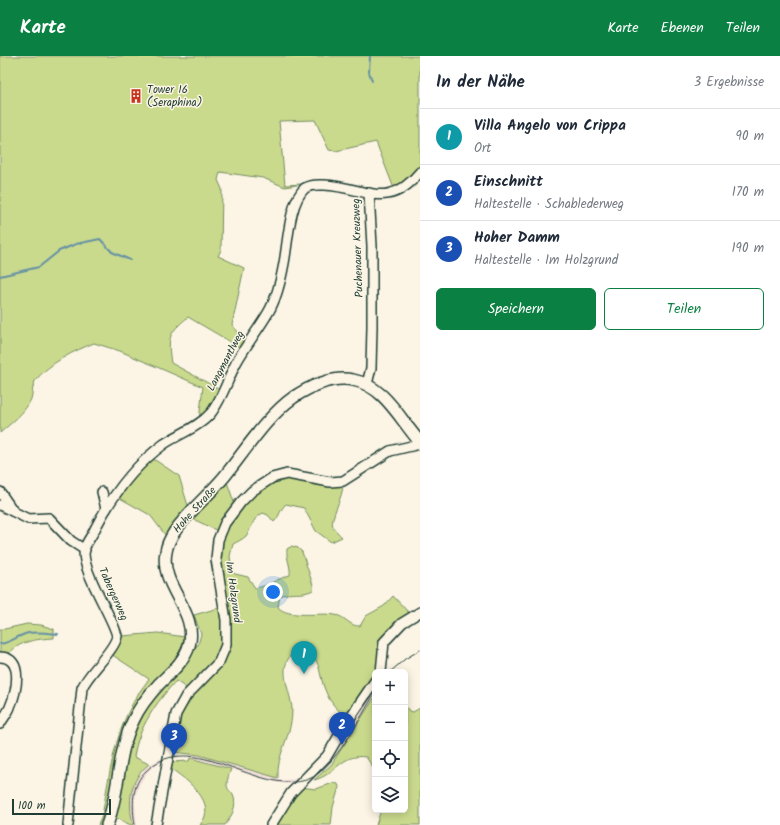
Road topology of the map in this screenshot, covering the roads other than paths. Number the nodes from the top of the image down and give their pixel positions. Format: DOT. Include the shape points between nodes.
graph roads {
  1 [pos="420,172"];
  2 [pos="368,193"];
  3 [pos="295,204"];
  4 [pos="367,384"];
  5 [pos="420,443"];
  6 [pos="0,492"];
  7 [pos="102,492"];
  8 [pos="0,505"];
  9 [pos="106,508"];
  10 [pos="14,513"];
  11 [pos="84,550"];
  12 [pos="420,612"];
  13 [pos="0,657"];
  14 [pos="381,669"];
  15 [pos="372,685"];
  16 [pos="0,724"];
  17 [pos="68,825"];
  18 [pos="106,825"];
  19 [pos="156,825"];
  20 [pos="271,825"];
  1 -- 2 [label="street" via="395,194 385,196"];
  2 -- 3 [label="street, Puchenauer Kreuzweg" via="343,187 312,185 303,190"];
  2 -- 4 [label="street, Puchenauer Kreuzweg" via="372,246 372,327 371,368"];
  3 -- 9 [label="street, Langmantlweg" via="274,301 243,351 214,408 208,416 168,441 144,460"];
  4 -- 5 [label="main road, Hohe Straße" via="382,396"];
  4 -- 18 [label="main road, Hohe Straße" via="352,380 335,380 312,387 290,401 258,434 205,499 174,532 166,553 166,571 188,618 190,642 183,658 146,700 133,720 123,747 114,799"];
  5 -- 19 [label="street, Im Holzgrund" via="392,450 343,481 330,482 287,474 272,478 252,491 225,523 218,540 216,559 226,620 226,645 219,662 186,696 176,714"];
  6 -- 10 [label="street"];
  7 -- 9 [label="street"];
  8 -- 10 [label="street"];
  9 -- 11 [label="street"];
  10 -- 11 [label="street" via="28,519 49,518 71,541"];
  11 -- 17 [label="street, Tabergerweg" via="94,586 117,636 82,688"];
  12 -- 14 [label="street" via="402,623 384,642"];
  13 -- 16 [label="street" via="12,661 16,674 10,706"];
  15 -- 20 [label="street" via="327,756 291,793"];
}
